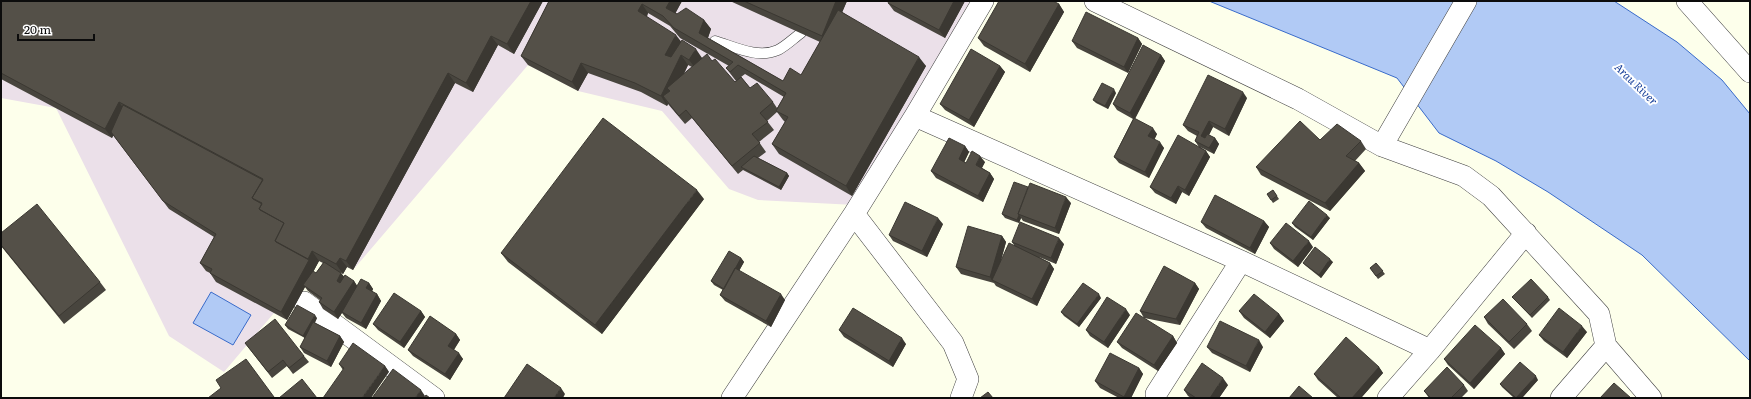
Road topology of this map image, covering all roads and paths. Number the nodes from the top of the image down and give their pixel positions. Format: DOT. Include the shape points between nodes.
graph roads {
  1 [pos="982,1"];
  2 [pos="1095,1"];
  3 [pos="1466,1"];
  4 [pos="1688,1"];
  5 [pos="801,33"];
  6 [pos="715,41"];
  7 [pos="1750,72"];
  8 [pos="915,116"];
  9 [pos="1387,138"];
  10 [pos="854,214"];
  11 [pos="1526,233"];
  12 [pos="1241,261"];
  13 [pos="304,302"];
  14 [pos="1606,346"];
  15 [pos="1430,350"];
  16 [pos="1156,394"];
  17 [pos="434,398"];
  18 [pos="732,398"];
  19 [pos="961,398"];
  20 [pos="1388,398"];
  21 [pos="1561,398"];
  22 [pos="1651,398"];
  1 -- 8 [label="street"];
  2 -- 9 [label="street" via="1298,99"];
  3 -- 9 [label="street"];
  4 -- 7 [label="street"];
  5 -- 6 [label="lane" via="780,49 766,54"];
  8 -- 10 [label="street"];
  8 -- 12 [label="street"];
  9 -- 11 [label="street" via="1464,176 1491,196"];
  10 -- 18 [label="street"];
  10 -- 19 [label="street" via="953,343 968,379"];
  11 -- 14 [label="street" via="1600,314"];
  11 -- 15 [label="street"];
  12 -- 15 [label="street"];
  12 -- 16 [label="street"];
  13 -- 17 [label="street"];
  14 -- 21 [label="street"];
  14 -- 22 [label="street"];
  15 -- 20 [label="street"];
}
